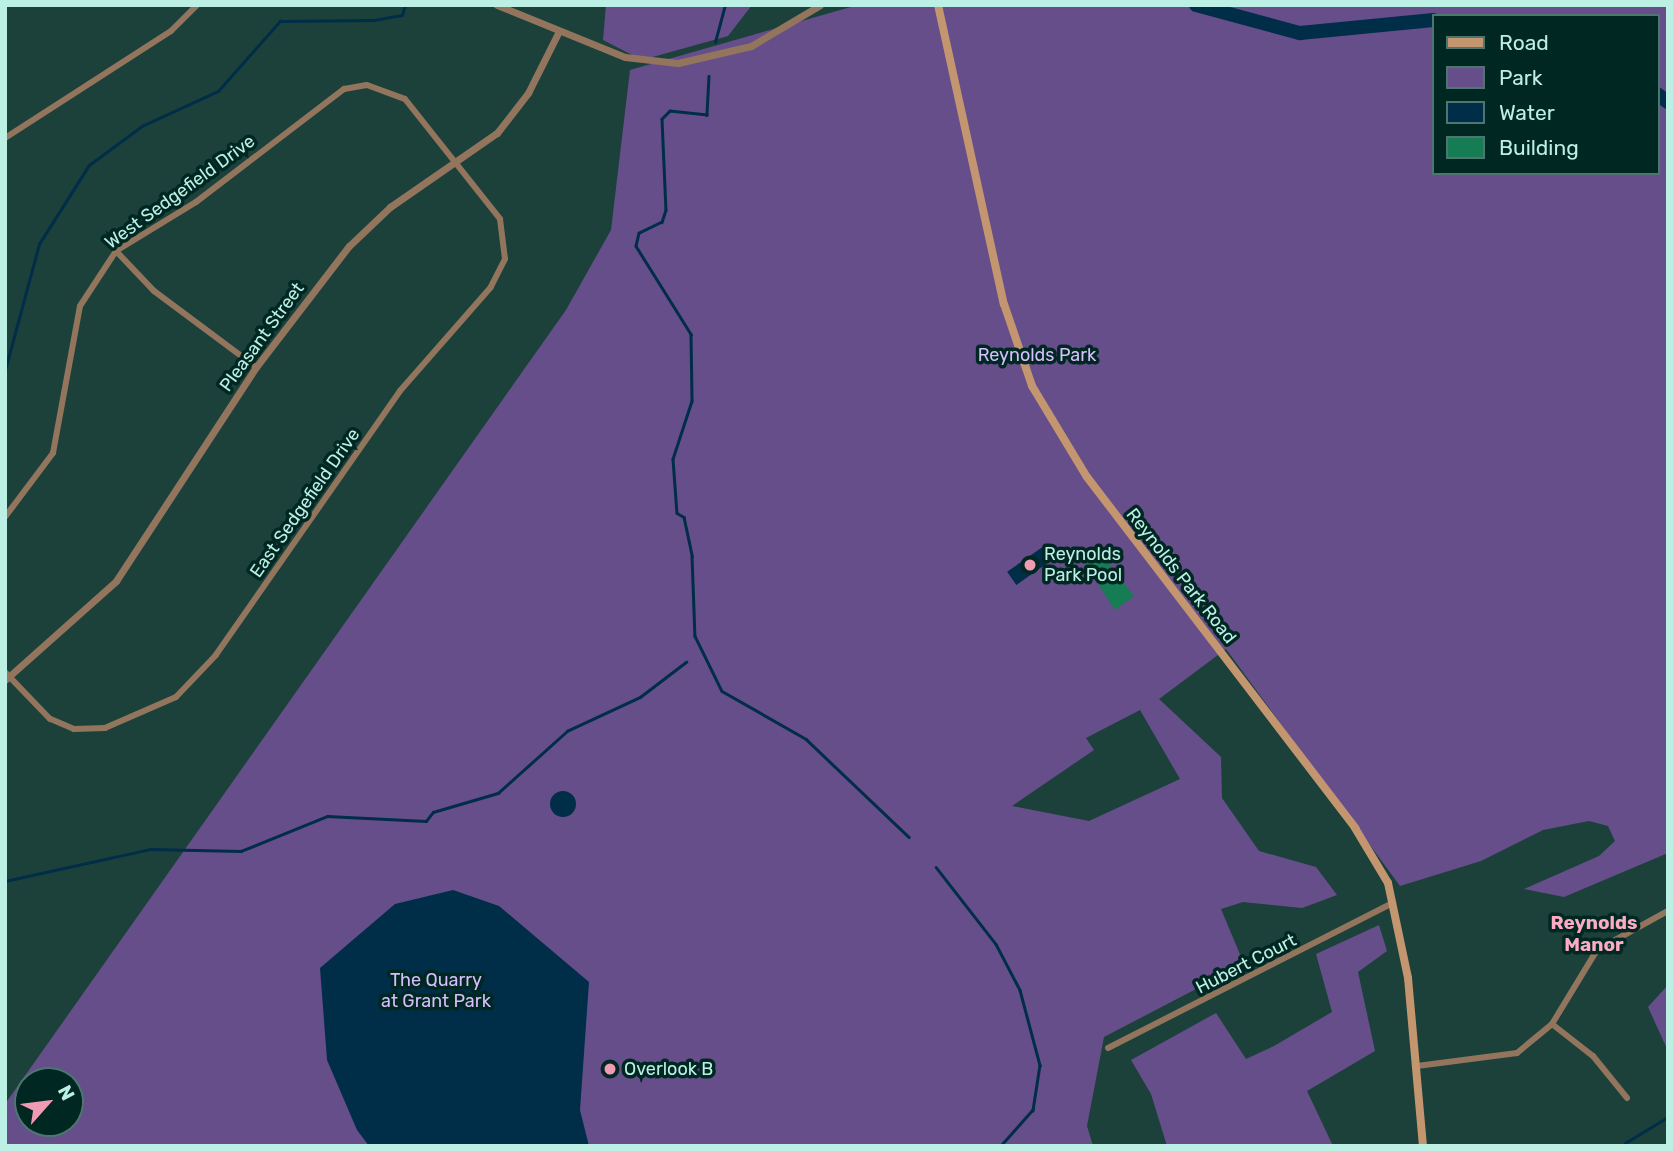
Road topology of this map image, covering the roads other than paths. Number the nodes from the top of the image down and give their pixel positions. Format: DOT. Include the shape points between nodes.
graph roads {
  1 [pos="197,5"];
  2 [pos="497,5"];
  3 [pos="820,5"];
  4 [pos="938,5"];
  5 [pos="559,31"];
  6 [pos="5,138"];
  7 [pos="452,166"];
  8 [pos="116,251"];
  9 [pos="256,367"];
  10 [pos="5,517"];
  11 [pos="7,676"];
  12 [pos="1395,902"];
  13 [pos="1668,911"];
  14 [pos="1552,1024"];
  15 [pos="1108,1048"];
  16 [pos="1417,1066"];
  17 [pos="1627,1098"];
  18 [pos="1423,1146"];
  1 -- 6 [label="street" via="172,31"];
  2 -- 5 [label="street"];
  3 -- 5 [label="street" via="751,46 678,63 625,57"];
  4 -- 12 [label="main road, Reynolds Park Road" via="1004,304 1032,386 1096,491 1355,828"];
  5 -- 7 [label="street, Pleasant Street" via="506,124"];
  7 -- 8 [label="street, West Sedgefield Drive" via="405,99 381,87 354,86 196,202"];
  7 -- 9 [label="street, Pleasant Street" via="365,227"];
  7 -- 11 [label="street, East Sedgefield Drive" via="500,219 506,246 502,269 400,391 201,673 156,708 85,730 50,719"];
  8 -- 9 [label="street" via="153,291"];
  8 -- 10 [label="street, West Sedgefield Drive" via="80,306 53,453"];
  9 -- 11 [label="street, Pleasant Street" via="116,581"];
  12 -- 15 [label="street, Hubert Court"];
  12 -- 16 [label="main road, Reynolds Park Road"];
  13 -- 14 [label="street" via="1597,950"];
  14 -- 16 [label="street" via="1508,1057"];
  14 -- 17 [label="street" via="1593,1055"];
  16 -- 18 [label="main road, Reynolds Park Road"];
}
